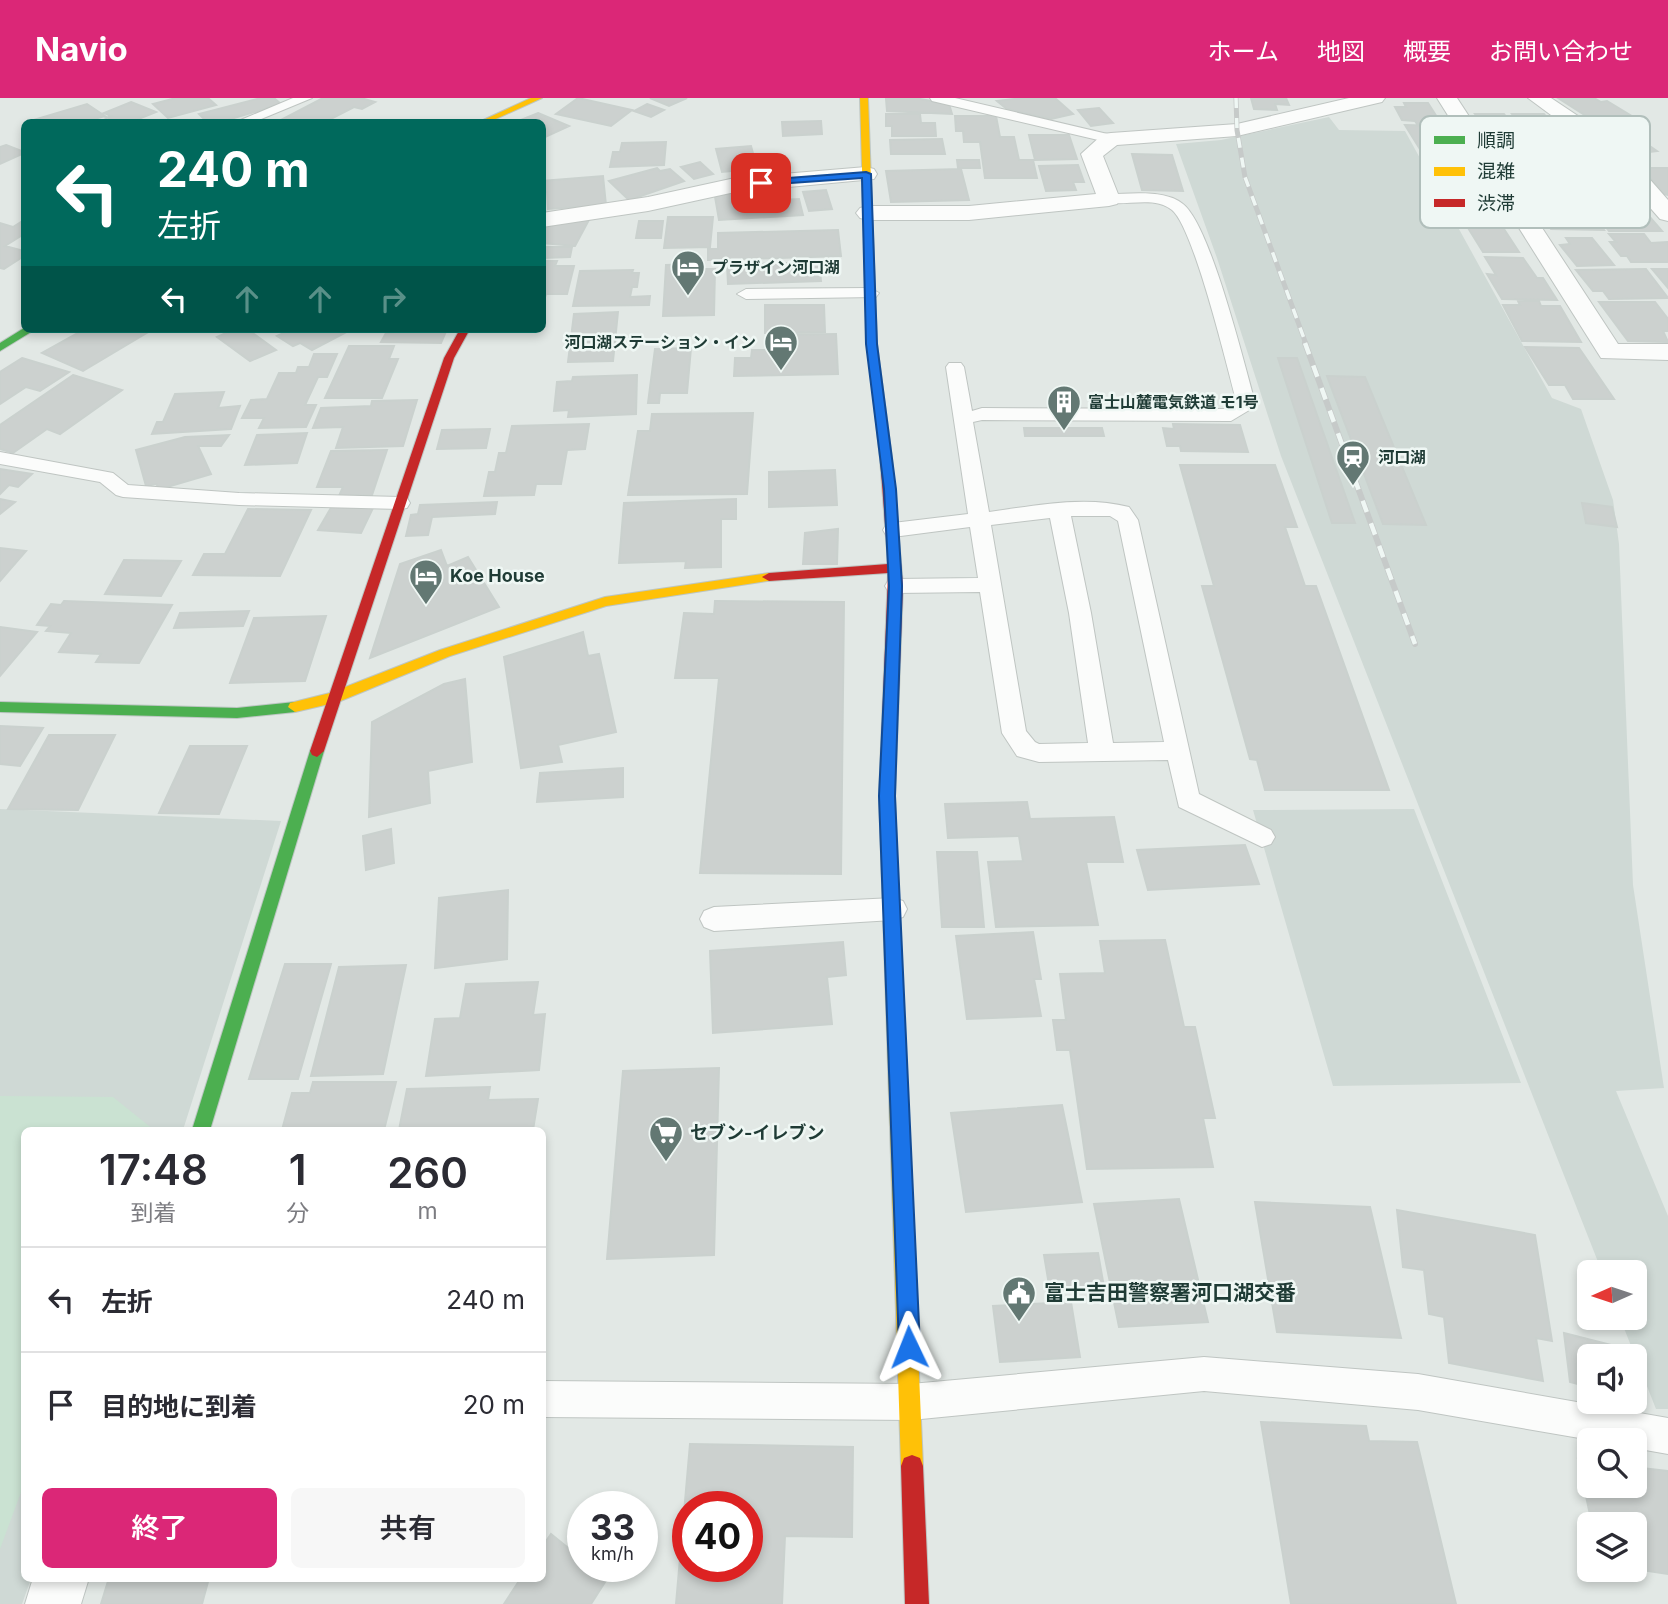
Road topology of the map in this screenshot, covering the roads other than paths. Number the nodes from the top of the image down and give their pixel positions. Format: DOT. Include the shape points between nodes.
graph roads {
  1 [pos="305,98"];
  2 [pos="538,98"];
  3 [pos="864,98"];
  4 [pos="937,98"];
  5 [pos="1375,98"];
  6 [pos="1447,98"];
  7 [pos="1538,98"];
  8 [pos="1324,103"];
  9 [pos="1459,116"];
  10 [pos="1564,116"];
  11 [pos="251,119"];
  12 [pos="491,119"];
  13 [pos="1111,139"];
  14 [pos="866,174"];
  15 [pos="1650,194"];
  16 [pos="1109,199"];
  17 [pos="868,214"];
  18 [pos="1668,214"];
  19 [pos="546,219"];
  20 [pos="1530,228"];
  21 [pos="870,293"];
  22 [pos="746,294"];
  23 [pos="24,333"];
  24 [pos="463,333"];
  25 [pos="0,348"];
  26 [pos="1668,352"];
  27 [pos="955,367"];
  28 [pos="962,419"];
  29 [pos="0,458"];
  30 [pos="400,503"];
  31 [pos="1059,510"];
  32 [pos="980,520"];
  33 [pos="893,530"];
  34 [pos="895,577"];
  35 [pos="989,586"];
  36 [pos="332,698"];
  37 [pos="0,706"];
  38 [pos="1102,751"];
  39 [pos="1178,751"];
  40 [pos="1262,837"];
  41 [pos="893,909"];
  42 [pos="714,919"];
  43 [pos="202,1127"];
  44 [pos="546,1399"];
  45 [pos="911,1402"];
  46 [pos="1668,1436"];
  47 [pos="60,1582"];
  48 [pos="53,1604"];
  49 [pos="918,1604"];
  1 -- 11 [label="lane"];
  2 -- 12 [label="main road"];
  3 -- 14 [label="main road"];
  4 -- 13 [label="lane"];
  5 -- 8 [label="street"];
  6 -- 9 [label="street"];
  7 -- 10 [label="street"];
  8 -- 13 [label="street" via="1237,130"];
  13 -- 16 [label="street" via="1093,154"];
  14 -- 17 [label="main road"];
  14 -- 19 [label="street" via="735,185"];
  15 -- 18 [label="street"];
  16 -- 17 [label="street" via="969,213"];
  16 -- 28 [label="lane" via="1164,200 1181,209 1209,272 1247,406 1231,415 982,414"];
  17 -- 21 [label="main road"];
  20 -- 26 [label="street" via="1610,352"];
  21 -- 22 [label="lane"];
  21 -- 33 [label="main road"];
  23 -- 25 [label="main road"];
  24 -- 30 [label="main road" via="449,358"];
  27 -- 28 [label="lane"];
  28 -- 32 [label="lane"];
  29 -- 30 [label="lane" via="106,477 123,491"];
  30 -- 36 [label="main road"];
  31 -- 32 [label="lane"];
  31 -- 38 [label="lane"];
  31 -- 39 [label="lane" via="1110,509 1122,512 1128,520"];
  32 -- 33 [label="lane"];
  32 -- 35 [label="lane"];
  33 -- 34 [label="main road"];
  34 -- 35 [label="lane"];
  34 -- 36 [label="main road" via="775,576 605,603 445,653"];
  34 -- 41 [label="main road" via="887,796"];
  35 -- 38 [label="lane" via="1002,674 1019,743 1039,753"];
  36 -- 37 [label="main road" via="284,710 237,713"];
  36 -- 43 [label="main road"];
  38 -- 39 [label="lane"];
  39 -- 40 [label="lane" via="1188,800"];
  41 -- 42 [label="lane"];
  41 -- 45 [label="main road"];
  44 -- 45 [label="lane"];
  45 -- 46 [label="lane" via="1204,1374 1418,1392"];
  45 -- 49 [label="main road"];
  47 -- 48 [label="street"];
}
